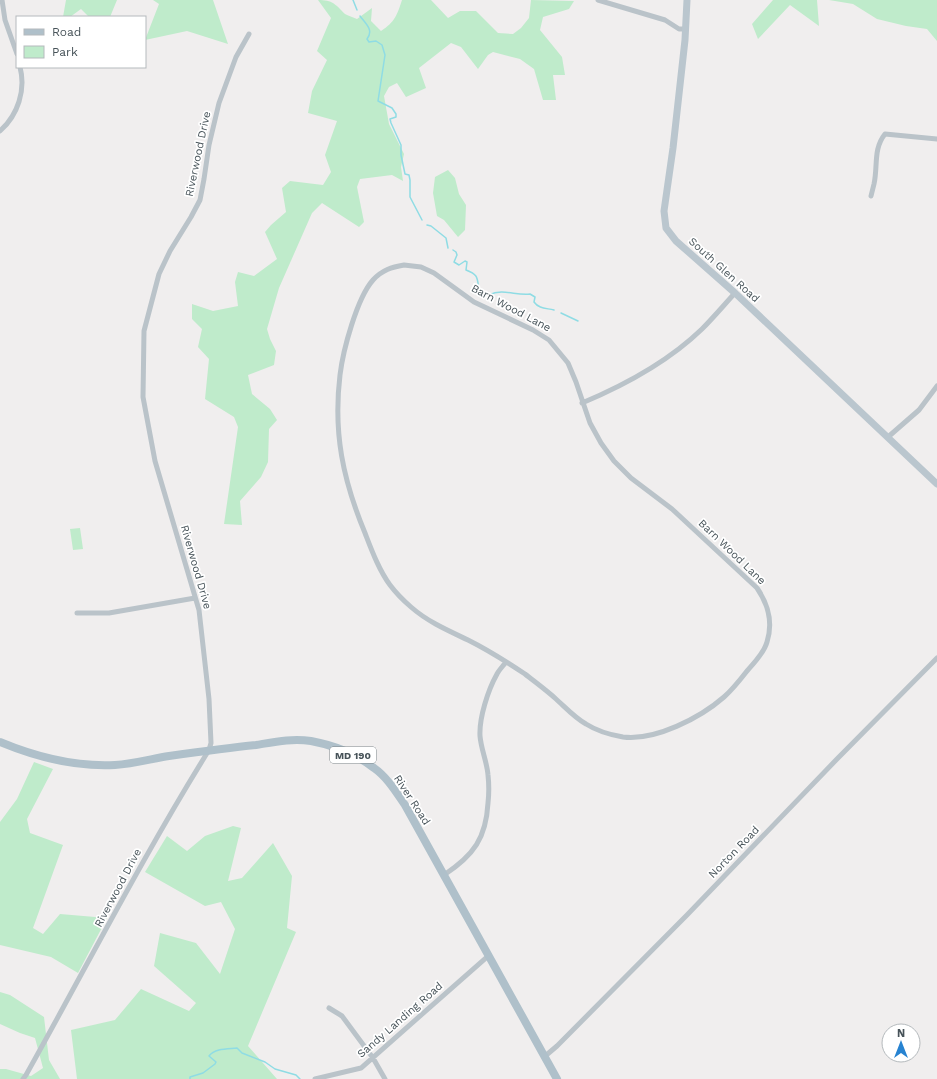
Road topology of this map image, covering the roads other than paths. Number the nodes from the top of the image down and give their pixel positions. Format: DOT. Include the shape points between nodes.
graph roads {
  1 [pos="2,0"];
  2 [pos="598,0"];
  3 [pos="687,0"];
  4 [pos="686,29"];
  5 [pos="249,34"];
  6 [pos="16,51"];
  7 [pos="20,68"];
  8 [pos="0,131"];
  9 [pos="937,139"];
  10 [pos="870,196"];
  11 [pos="735,293"];
  12 [pos="937,386"];
  13 [pos="582,403"];
  14 [pos="888,437"];
  15 [pos="937,484"];
  16 [pos="195,598"];
  17 [pos="77,613"];
  18 [pos="937,658"];
  19 [pos="506,662"];
  20 [pos="0,742"];
  21 [pos="209,750"];
  22 [pos="444,875"];
  23 [pos="488,956"];
  24 [pos="329,1008"];
  25 [pos="544,1057"];
  26 [pos="373,1058"];
  27 [pos="23,1079"];
  28 [pos="314,1079"];
  29 [pos="385,1079"];
  30 [pos="556,1079"];
  1 -- 6 [label="street" via="5,20"];
  2 -- 4 [label="street" via="665,20 679,29"];
  3 -- 4 [label="main road, South Glen Road"];
  4 -- 11 [label="main road, South Glen Road" via="664,220 673,238"];
  5 -- 16 [label="street, Riverwood Drive" via="236,57 219,103 200,200 159,274 144,328 143,388 148,424 155,461"];
  7 -- 8 [label="street" via="22,90 17,107"];
  9 -- 10 [label="street" via="885,134 877,150"];
  11 -- 13 [label="street" via="701,330 672,354 644,373"];
  11 -- 14 [label="main road, South Glen Road"];
  12 -- 14 [label="street" via="919,410"];
  13 -- 19 [label="street, Barn Wood Lane" via="601,443 614,461 631,478 672,508 757,588 764,598 769,618 770,628 766,644 757,660 725,696 710,708 671,729 646,736 625,737 603,732 586,724 525,674"];
  13 -- 19 [label="street, Barn Wood Lane" via="568,363 549,340 534,330 474,302 447,281 415,265 404,264 387,269 373,280 364,295 347,338 340,373 338,431 346,482 376,560 390,585 412,608 448,631"];
  14 -- 15 [label="main road, South Glen Road"];
  16 -- 17 [label="street" via="109,613"];
  16 -- 21 [label="street, Riverwood Drive" via="204,646 209,699"];
  18 -- 25 [label="street, Norton Road" via="687,915"];
  19 -- 22 [label="street" via="497,674 488,696 480,735 489,795 483,834 469,855"];
  20 -- 21 [label="main road, River Road / MD 190" via="64,762 88,764 116,765"];
  21 -- 22 [label="main road, River Road / MD 190" via="291,740 310,741 348,752 388,780"];
  21 -- 27 [label="street, Riverwood Drive" via="172,811"];
  22 -- 23 [label="main road, River Road / MD 190"];
  23 -- 25 [label="main road, River Road / MD 190"];
  23 -- 26 [label="street, Sandy Landing Road"];
  24 -- 26 [label="street" via="342,1016"];
  25 -- 30 [label="main road, River Road / MD 190"];
  26 -- 28 [label="street, Sandy Landing Road" via="361,1068"];
  26 -- 29 [label="street"];
}
